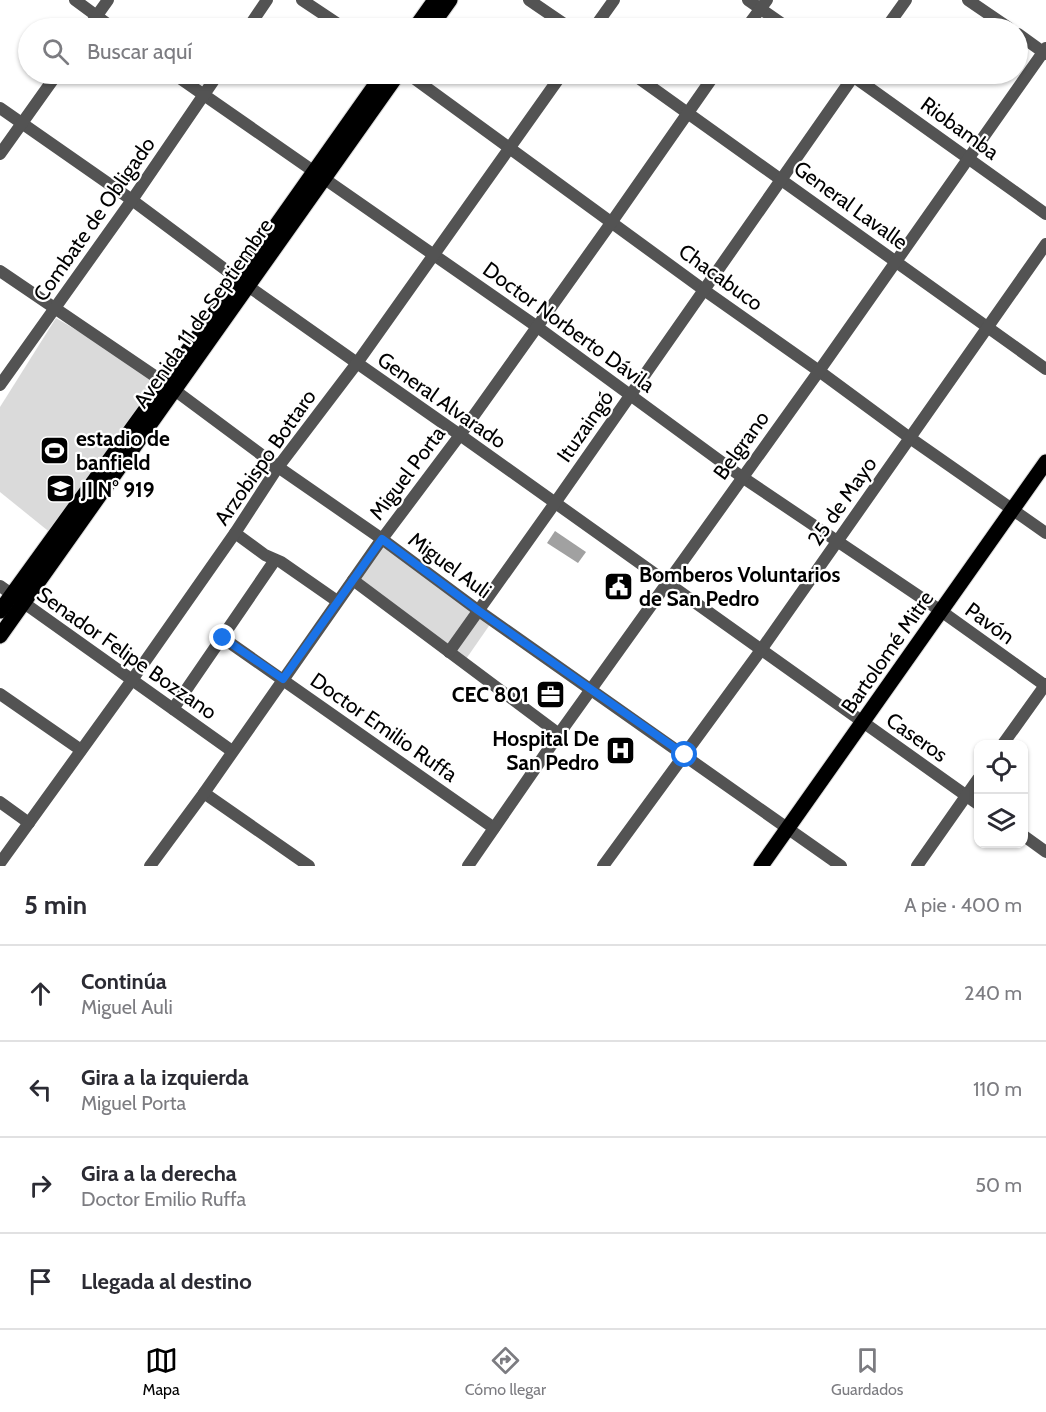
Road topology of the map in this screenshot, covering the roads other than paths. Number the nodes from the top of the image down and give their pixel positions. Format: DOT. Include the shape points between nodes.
graph roads {
  1 [pos="75,0"];
  2 [pos="108,0"];
  3 [pos="267,0"];
  4 [pos="302,0"];
  5 [pos="435,0"];
  6 [pos="450,0"];
  7 [pos="529,0"];
  8 [pos="614,0"];
  9 [pos="748,0"];
  10 [pos="906,0"];
  11 [pos="968,0"];
  12 [pos="764,4"];
  13 [pos="96,16"];
  14 [pos="99,18"];
  15 [pos="255,18"];
  16 [pos="329,18"];
  17 [pos="422,18"];
  18 [pos="437,18"];
  19 [pos="555,18"];
  20 [pos="601,18"];
  21 [pos="754,18"];
  22 [pos="778,18"];
  23 [pos="893,18"];
  24 [pos="994,18"];
  25 [pos="1028,41"];
  26 [pos="1045,51"];
  27 [pos="1028,75"];
  28 [pos="50,84"];
  29 [pos="188,84"];
  30 [pos="211,84"];
  31 [pos="377,84"];
  32 [pos="390,84"];
  33 [pos="422,84"];
  34 [pos="555,84"];
  35 [pos="647,84"];
  36 [pos="708,84"];
  37 [pos="846,84"];
  38 [pos="867,84"];
  39 [pos="1022,84"];
  40 [pos="204,95"];
  41 [pos="0,108"];
  42 [pos="687,112"];
  43 [pos="22,124"];
  44 [pos="509,147"];
  45 [pos="0,154"];
  46 [pos="969,158"];
  47 [pos="319,175"];
  48 [pos="781,180"];
  49 [pos="132,200"];
  50 [pos="1046,214"];
  51 [pos="612,223"];
  52 [pos="1046,244"];
  53 [pos="433,255"];
  54 [pos="895,261"];
  55 [pos="0,270"];
  56 [pos="243,282"];
  57 [pos="704,290"];
  58 [pos="55,308"];
  59 [pos="537,326"];
  60 [pos="988,327"];
  61 [pos="357,363"];
  62 [pos="1046,369"];
  63 [pos="819,371"];
  64 [pos="0,385"];
  65 [pos="169,387"];
  66 [pos="630,395"];
  67 [pos="460,435"];
  68 [pos="910,438"];
  69 [pos="1046,462"];
  70 [pos="278,467"];
  71 [pos="742,477"];
  72 [pos="555,503"];
  73 [pos="1012,510"];
  74 [pos="235,533"];
  75 [pos="1046,533"];
  76 [pos="382,539"];
  77 [pos="837,542"];
  78 [pos="275,560"];
  79 [pos="353,580"];
  80 [pos="667,581"];
  81 [pos="12,595"];
  82 [pos="338,601"];
  83 [pos="0,611"];
  84 [pos="479,611"];
  85 [pos="941,611"];
  86 [pos="0,636"];
  87 [pos="223,638"];
  88 [pos="761,650"];
  89 [pos="449,652"];
  90 [pos="283,679"];
  91 [pos="132,680"];
  92 [pos="1046,685"];
  93 [pos="591,688"];
  94 [pos="0,694"];
  95 [pos="173,709"];
  96 [pos="863,723"];
  97 [pos="559,734"];
  98 [pos="1006,740"];
  99 [pos="81,750"];
  100 [pos="232,751"];
  101 [pos="685,755"];
  102 [pos="974,785"];
  103 [pos="204,793"];
  104 [pos="967,795"];
  105 [pos="974,801"];
  106 [pos="0,802"];
  107 [pos="29,823"];
  108 [pos="494,828"];
  109 [pos="789,828"];
  110 [pos="1028,839"];
  111 [pos="1046,852"];
  112 [pos="0,863"];
  113 [pos="150,866"];
  114 [pos="309,866"];
  115 [pos="468,866"];
  116 [pos="603,866"];
  117 [pos="761,866"];
  118 [pos="842,866"];
  119 [pos="917,866"];
  1 -- 13 [label="street"];
  2 -- 13 [label="street"];
  3 -- 15 [label="street"];
  4 -- 16 [label="street"];
  5 -- 17 [label="main road"];
  6 -- 18 [label="main road"];
  7 -- 19 [label="street"];
  8 -- 20 [label="street"];
  9 -- 12 [label="street"];
  10 -- 23 [label="street"];
  11 -- 24 [label="street"];
  12 -- 21 [label="street"];
  12 -- 22 [label="street"];
  13 -- 14 [label="street"];
  25 -- 26 [label="street"];
  26 -- 27 [label="street, Belgrano"];
  28 -- 43 [label="street"];
  29 -- 40 [label="street, Doctor Norberto Dávila"];
  30 -- 40 [label="street, Combate de Obligado"];
  31 -- 47 [label="main road, Avenida 11 de Septiembre"];
  32 -- 47 [label="main road, Avenida 11 de Septiembre"];
  33 -- 44 [label="street, Chacabuco"];
  34 -- 44 [label="street, Arzobispo Bottaro"];
  35 -- 42 [label="street, General Lavalle"];
  36 -- 42 [label="street, Miguel Porta"];
  37 -- 48 [label="street, Ituzaingó"];
  38 -- 46 [label="street, Riobamba"];
  39 -- 46 [label="street, Belgrano"];
  40 -- 47 [label="street, Doctor Norberto Dávila"];
  40 -- 49 [label="street, Combate de Obligado"];
  41 -- 43 [label="street, General Alvarado"];
  42 -- 48 [label="street, General Lavalle"];
  42 -- 51 [label="street, Miguel Porta"];
  43 -- 45 [label="street"];
  43 -- 49 [label="street, General Alvarado"];
  44 -- 51 [label="street, Chacabuco"];
  44 -- 53 [label="street, Arzobispo Bottaro"];
  46 -- 50 [label="street, Riobamba"];
  46 -- 54 [label="street, Belgrano"];
  47 -- 53 [label="street, Doctor Norberto Dávila"];
  47 -- 56 [label="main road, Avenida 11 de Septiembre"];
  48 -- 54 [label="street, General Lavalle"];
  48 -- 57 [label="street, Ituzaingó"];
  49 -- 56 [label="street, General Alvarado"];
  49 -- 58 [label="street, Combate de Obligado"];
  51 -- 57 [label="street, Chacabuco"];
  51 -- 59 [label="street, Miguel Porta"];
  52 -- 60 [label="street, 25 de Mayo"];
  53 -- 59 [label="street, Doctor Norberto Dávila"];
  53 -- 61 [label="street, Arzobispo Bottaro"];
  54 -- 60 [label="street, General Lavalle"];
  54 -- 63 [label="street, Belgrano"];
  55 -- 58 [label="street, Miguel Auli"];
  56 -- 61 [label="street, General Alvarado"];
  56 -- 65 [label="main road, Avenida 11 de Septiembre"];
  57 -- 63 [label="street, Chacabuco"];
  57 -- 66 [label="street, Ituzaingó"];
  58 -- 64 [label="street, Combate de Obligado"];
  58 -- 65 [label="street, Miguel Auli"];
  59 -- 66 [label="street, Doctor Norberto Dávila"];
  59 -- 67 [label="street, Miguel Porta"];
  60 -- 62 [label="street, General Lavalle"];
  60 -- 68 [label="street, 25 de Mayo"];
  61 -- 67 [label="street, General Alvarado"];
  61 -- 70 [label="street, Arzobispo Bottaro"];
  63 -- 68 [label="street, Chacabuco"];
  63 -- 71 [label="street, Belgrano"];
  65 -- 70 [label="street, Miguel Auli"];
  65 -- 81 [label="main road, Avenida 11 de Septiembre"];
  66 -- 71 [label="street, Doctor Norberto Dávila"];
  66 -- 72 [label="street, Ituzaingó"];
  67 -- 72 [label="street, General Alvarado"];
  67 -- 76 [label="street, Miguel Porta"];
  68 -- 73 [label="street, Chacabuco"];
  68 -- 77 [label="street, 25 de Mayo"];
  69 -- 73 [label="main road, Bartolomé Mitre"];
  70 -- 74 [label="street, Arzobispo Bottaro"];
  70 -- 76 [label="street, Miguel Auli"];
  71 -- 77 [label="street, Doctor Norberto Dávila"];
  71 -- 80 [label="street, Belgrano"];
  72 -- 80 [label="street, General Alvarado"];
  72 -- 84 [label="street, Ituzaingó"];
  73 -- 75 [label="street, Chacabuco"];
  73 -- 85 [label="main road, Bartolomé Mitre"];
  74 -- 78 [label="street"];
  74 -- 91 [label="street, Arzobispo Bottaro"];
  76 -- 79 [label="street, Miguel Porta"];
  76 -- 84 [label="street, Miguel Auli"];
  77 -- 85 [label="street, Doctor Norberto Dávila"];
  77 -- 88 [label="street, 25 de Mayo"];
  78 -- 82 [label="street"];
  78 -- 87 [label="street"];
  79 -- 82 [label="street, Miguel Porta"];
  79 -- 89 [label="street"];
  80 -- 88 [label="street, General Alvarado"];
  80 -- 93 [label="street, Belgrano"];
  81 -- 83 [label="main road, Avenida 11 de Septiembre"];
  81 -- 86 [label="main road, Avenida 11 de Septiembre"];
  81 -- 91 [label="street, Senador Felipe Bozzano"];
  82 -- 90 [label="street, Miguel Porta"];
  84 -- 89 [label="street, Ituzaingó"];
  84 -- 93 [label="street, Miguel Auli"];
  85 -- 92 [label="street, Pavón"];
  85 -- 96 [label="main road, Bartolomé Mitre"];
  87 -- 90 [label="street, Doctor Emilio Ruffa"];
  87 -- 95 [label="street"];
  88 -- 96 [label="street, General Alvarado"];
  88 -- 101 [label="street, 25 de Mayo"];
  89 -- 97 [label="street"];
  90 -- 100 [label="street, Miguel Porta"];
  90 -- 108 [label="street, Doctor Emilio Ruffa"];
  91 -- 95 [label="street, Senador Felipe Bozzano"];
  91 -- 99 [label="street, Arzobispo Bottaro"];
  92 -- 98 [label="street"];
  93 -- 97 [label="street, Belgrano"];
  93 -- 101 [label="street, Miguel Auli"];
  94 -- 99 [label="street"];
  95 -- 100 [label="street, Senador Felipe Bozzano"];
  96 -- 104 [label="street, Caseros"];
  96 -- 109 [label="main road, Bartolomé Mitre"];
  97 -- 108 [label="street, Belgrano"];
  99 -- 107 [label="street, Arzobispo Bottaro"];
  100 -- 103 [label="street, Miguel Porta"];
  101 -- 109 [label="street, Miguel Auli"];
  101 -- 116 [label="street, 25 de Mayo"];
  102 -- 104 [label="street"];
  103 -- 113 [label="street, Miguel Porta"];
  103 -- 114 [label="street"];
  104 -- 105 [label="street, Caseros"];
  104 -- 119 [label="street"];
  106 -- 107 [label="street"];
  107 -- 112 [label="street, Arzobispo Bottaro"];
  108 -- 115 [label="street, Belgrano"];
  109 -- 117 [label="main road, Bartolomé Mitre"];
  109 -- 118 [label="street, Miguel Auli"];
  110 -- 111 [label="street"];
}
